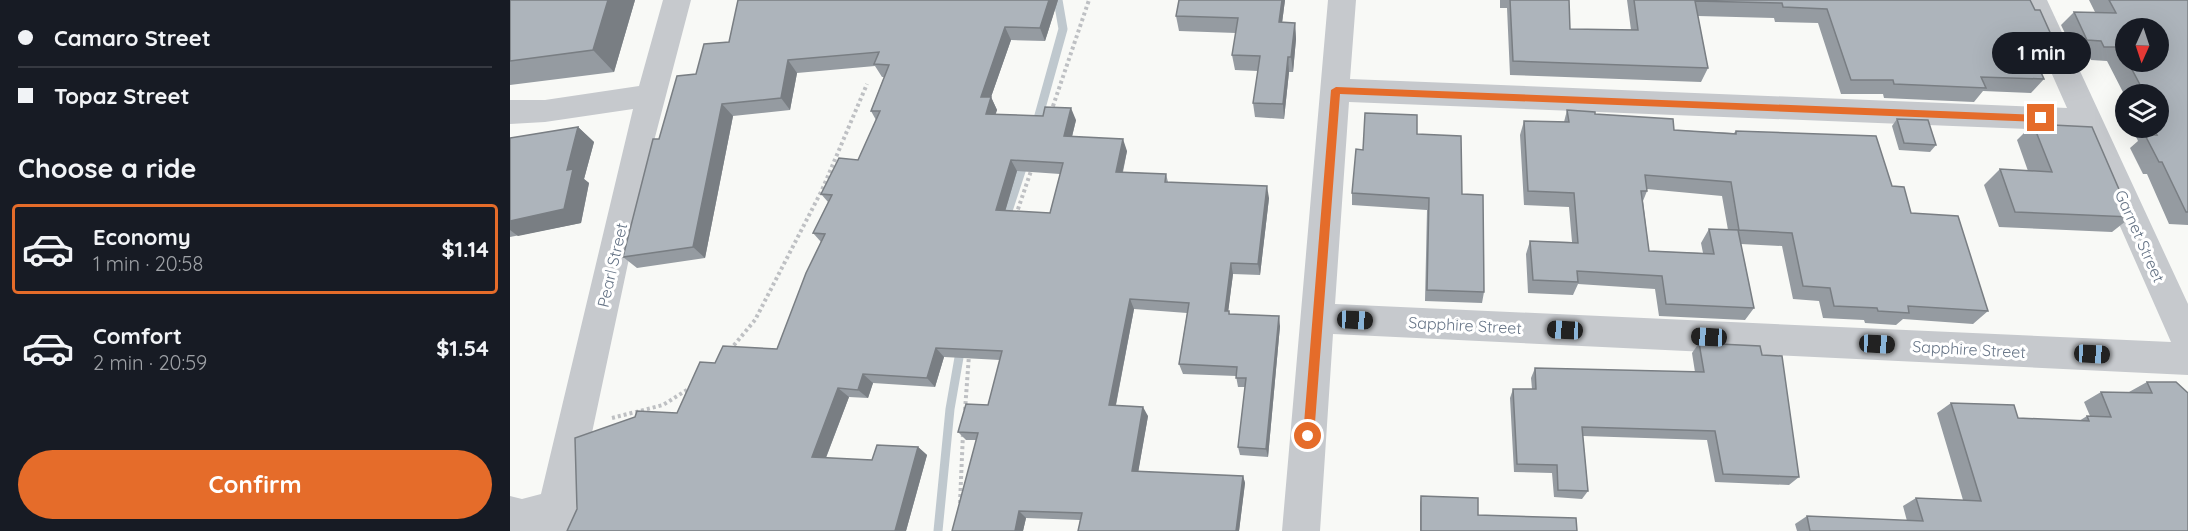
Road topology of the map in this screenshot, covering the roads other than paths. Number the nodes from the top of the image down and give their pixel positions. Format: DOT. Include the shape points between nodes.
graph roads {
  1 [pos="676,0"];
  2 [pos="1342,0"];
  3 [pos="2033,0"];
  4 [pos="1336,90"];
  5 [pos="651,95"];
  6 [pos="545,111"];
  7 [pos="510,112"];
  8 [pos="2088,120"];
  9 [pos="510,121"];
  10 [pos="1318,318"];
  11 [pos="2188,341"];
  12 [pos="2188,359"];
  13 [pos="510,515"];
  14 [pos="558,520"];
  15 [pos="1301,531"];
  1 -- 5 [label="street, Pearl Street"];
  2 -- 4 [label="street"];
  3 -- 8 [label="street, Garnet Street"];
  4 -- 8 [label="street"];
  4 -- 10 [label="street"];
  5 -- 6 [label="street"];
  5 -- 14 [label="street, Pearl Street"];
  6 -- 7 [label="street"];
  6 -- 9 [label="street"];
  8 -- 11 [label="street, Garnet Street"];
  10 -- 12 [label="street, Sapphire Street"];
  10 -- 15 [label="street"];
  13 -- 14 [label="street"];
}
